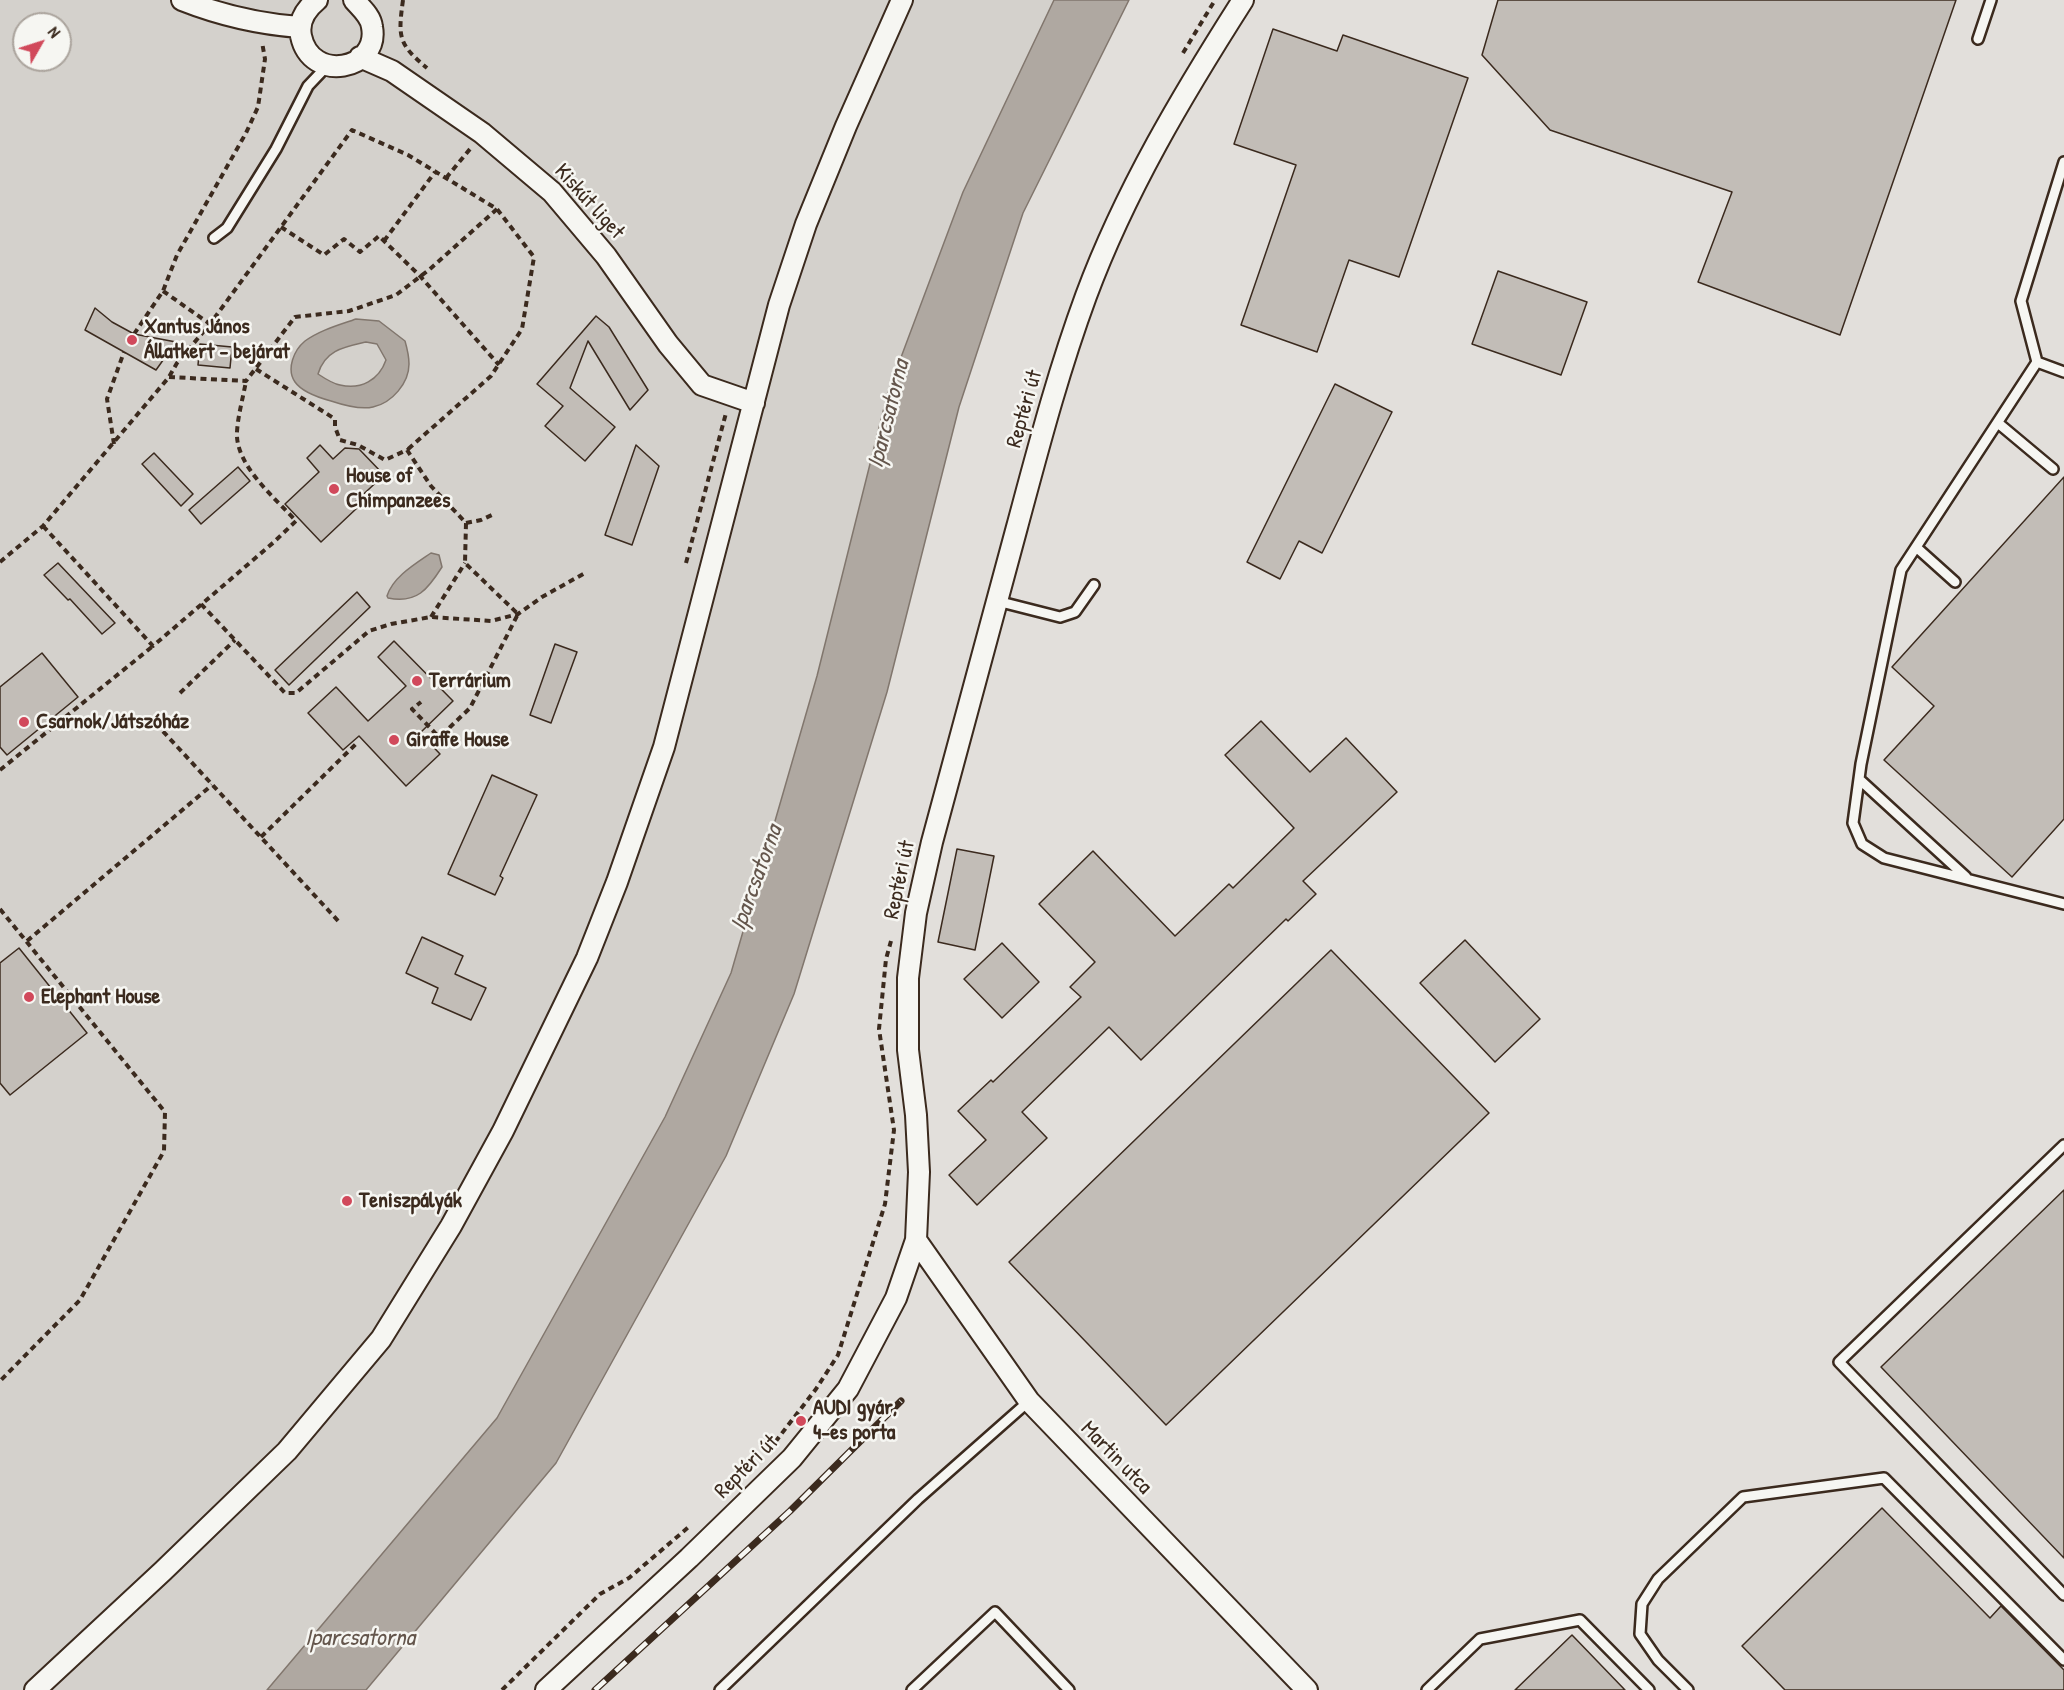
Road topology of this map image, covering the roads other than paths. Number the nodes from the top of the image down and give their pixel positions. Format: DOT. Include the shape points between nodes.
graph roads {
  1 [pos="182,0"];
  2 [pos="317,0"];
  3 [pos="354,0"];
  4 [pos="903,0"];
  5 [pos="1243,0"];
  6 [pos="1991,0"];
  7 [pos="299,27"];
  8 [pos="1977,39"];
  9 [pos="360,57"];
  10 [pos="327,66"];
  11 [pos="2064,162"];
  12 [pos="214,238"];
  13 [pos="2037,362"];
  14 [pos="2064,372"];
  15 [pos="754,404"];
  16 [pos="1998,423"];
  17 [pos="2053,469"];
  18 [pos="1916,547"];
  19 [pos="1955,582"];
  20 [pos="1094,585"];
  21 [pos="997,601"];
  22 [pos="1859,779"];
  23 [pos="1968,879"];
  24 [pos="2064,904"];
  25 [pos="2064,1145"];
  26 [pos="916,1240"];
  27 [pos="1029,1401"];
  28 [pos="2064,1595"];
  29 [pos="2064,1660"];
  30 [pos="34,1690"];
  31 [pos="546,1690"];
  32 [pos="720,1690"];
  33 [pos="912,1690"];
  34 [pos="1069,1690"];
  35 [pos="1307,1690"];
  36 [pos="1427,1690"];
  37 [pos="1649,1690"];
  38 [pos="1688,1690"];
  1 -- 7 [label="street" via="267,25"];
  2 -- 7 [label="street" via="308,8"];
  3 -- 9 [label="street" via="367,14 372,27 371,41"];
  4 -- 15 [label="street" via="806,224 779,305"];
  5 -- 21 [label="street, Reptéri út" via="1159,139 1127,201 1087,295 1057,383"];
  6 -- 8 [label="lane"];
  7 -- 10 [label="street" via="312,58"];
  9 -- 10 [label="street" via="352,65"];
  9 -- 15 [label="street, Kiskút liget" via="392,71 482,133 552,192 606,256 702,385"];
  10 -- 12 [label="lane" via="308,86 276,149 227,228"];
  11 -- 13 [label="lane" via="2021,302"];
  13 -- 14 [label="lane"];
  13 -- 16 [label="lane"];
  15 -- 30 [label="street" via="664,747 617,882 587,958 503,1131 451,1226 381,1339 287,1451"];
  16 -- 17 [label="lane"];
  16 -- 18 [label="lane"];
  18 -- 19 [label="lane"];
  18 -- 22 [label="lane" via="1900,570"];
  20 -- 21 [label="lane" via="1075,612 1060,617"];
  21 -- 26 [label="street, Reptéri út" via="916,913 908,978 908,1050 919,1172"];
  22 -- 23 [label="lane"];
  22 -- 23 [label="lane" via="1853,823 1862,844 1884,858"];
  23 -- 24 [label="lane"];
  25 -- 28 [label="lane" via="1839,1362"];
  26 -- 27 [label="street, Martin utca"];
  26 -- 31 [label="street, Reptéri út" via="896,1298 848,1389 792,1458"];
  27 -- 32 [label="lane" via="918,1499"];
  27 -- 35 [label="street, Martin utca"];
  29 -- 38 [label="lane" via="1884,1478 1743,1497 1658,1580 1642,1604 1640,1634 1658,1660"];
  33 -- 34 [label="lane" via="995,1612"];
  36 -- 37 [label="lane" via="1480,1639 1580,1620"];
}
